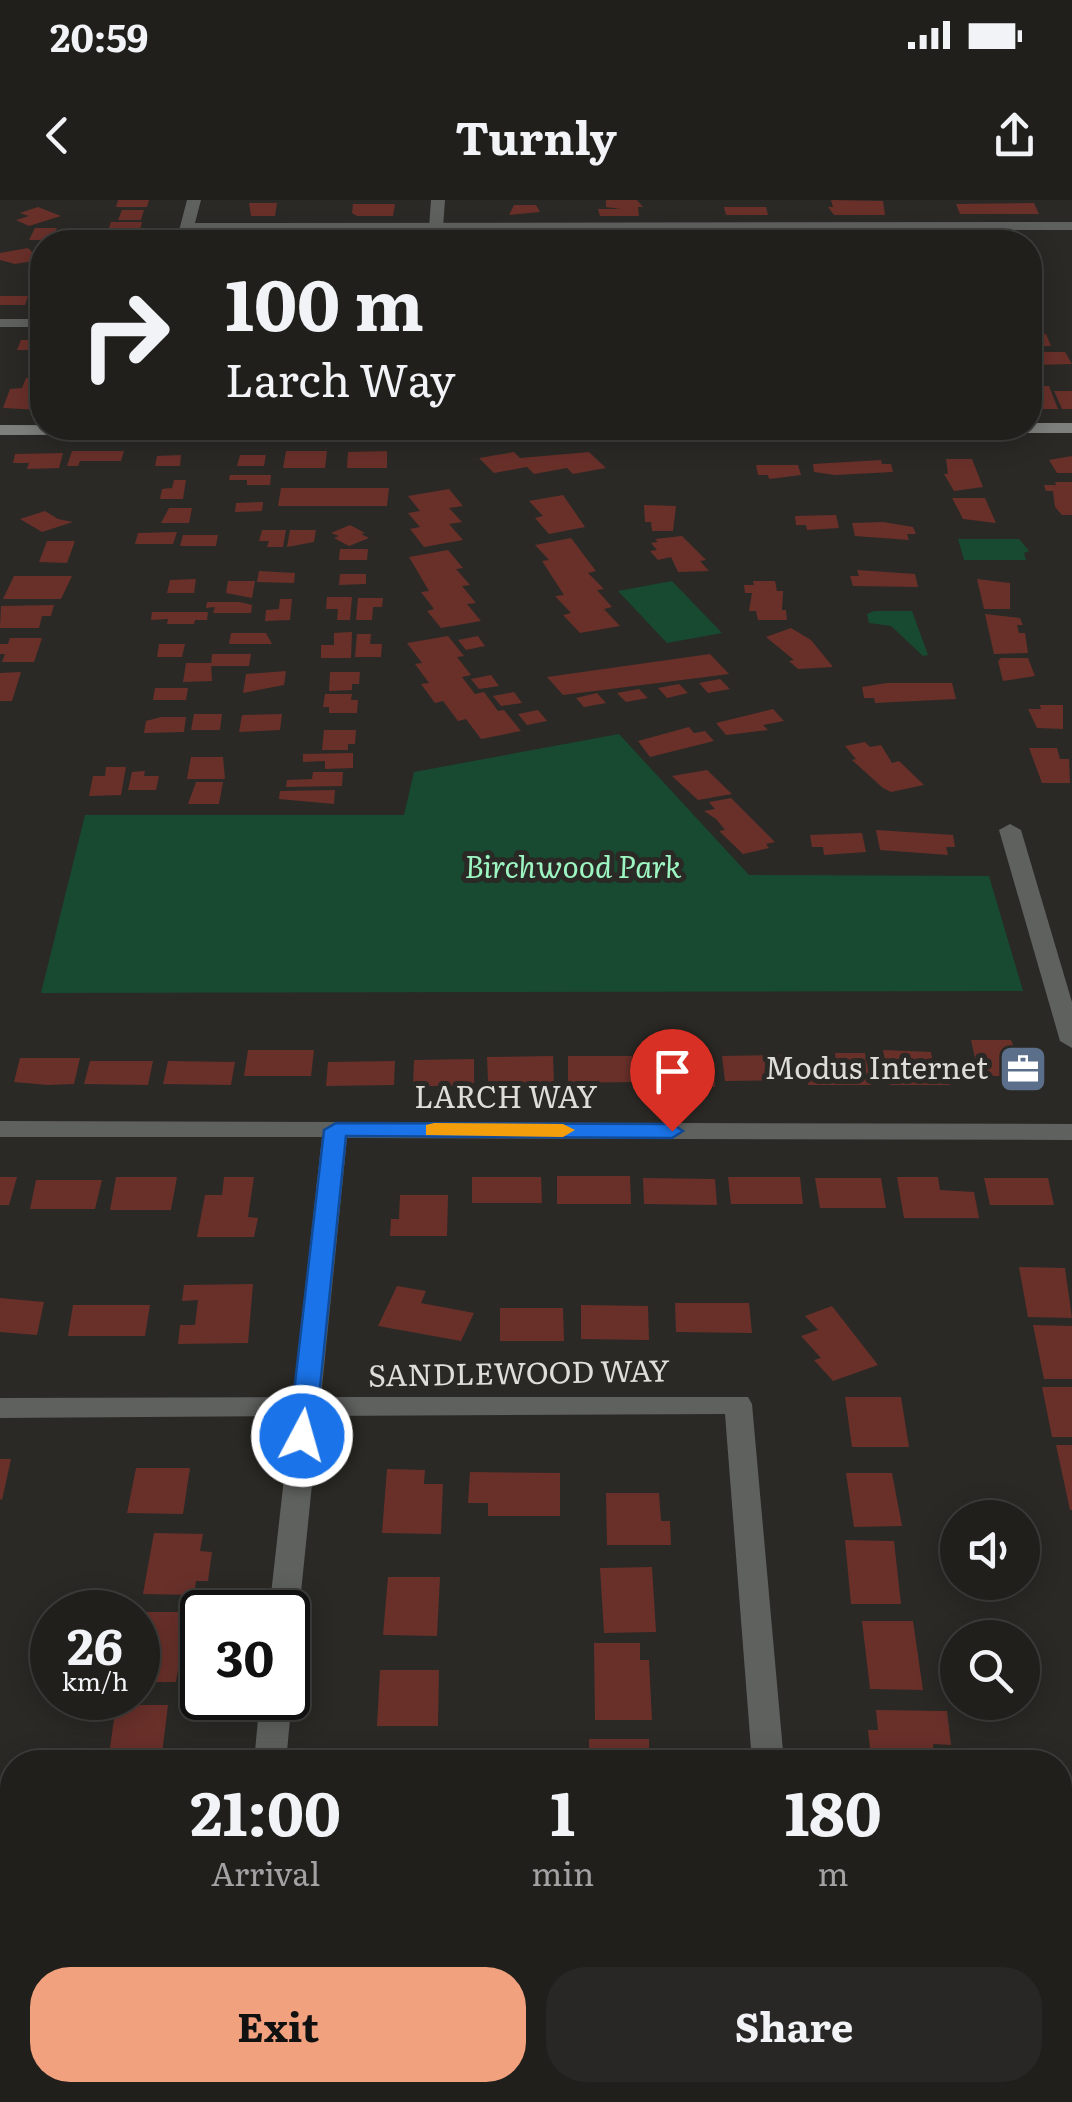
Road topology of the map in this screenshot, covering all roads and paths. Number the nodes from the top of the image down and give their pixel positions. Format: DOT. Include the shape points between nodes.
graph roads {
  1 [pos="194,200"];
  2 [pos="438,200"];
  3 [pos="930,210"];
  4 [pos="936,226"];
  5 [pos="1072,226"];
  6 [pos="685,228"];
  7 [pos="186,230"];
  8 [pos="436,230"];
  9 [pos="614,230"];
  10 [pos="938,230"];
  11 [pos="0,323"];
  12 [pos="30,323"];
  13 [pos="1042,428"];
  14 [pos="1072,428"];
  15 [pos="0,430"];
  16 [pos="30,430"];
  17 [pos="1010,830"];
  18 [pos="1072,1041"];
  19 [pos="0,1129"];
  20 [pos="336,1130"];
  21 [pos="1072,1132"];
  22 [pos="0,1408"];
  23 [pos="305,1409"];
  24 [pos="286,1590"];
  25 [pos="274,1720"];
  26 [pos="271,1750"];
  27 [pos="767,1750"];
  1 -- 7 [label="street"];
  2 -- 8 [label="street"];
  3 -- 4 [label="street"];
  4 -- 5 [label="street"];
  4 -- 6 [label="street"];
  4 -- 10 [label="street"];
  6 -- 9 [label="street"];
  11 -- 12 [label="street"];
  13 -- 14 [label="main road"];
  15 -- 16 [label="main road"];
  17 -- 18 [label="street"];
  19 -- 20 [label="street, LARCH WAY"];
  20 -- 21 [label="street, LARCH WAY"];
  20 -- 23 [label="street"];
  22 -- 23 [label="street, SANDLEWOOD WAY"];
  23 -- 24 [label="street"];
  23 -- 27 [label="street, SANDLEWOOD WAY" via="738,1404"];
  25 -- 26 [label="street"];
}
